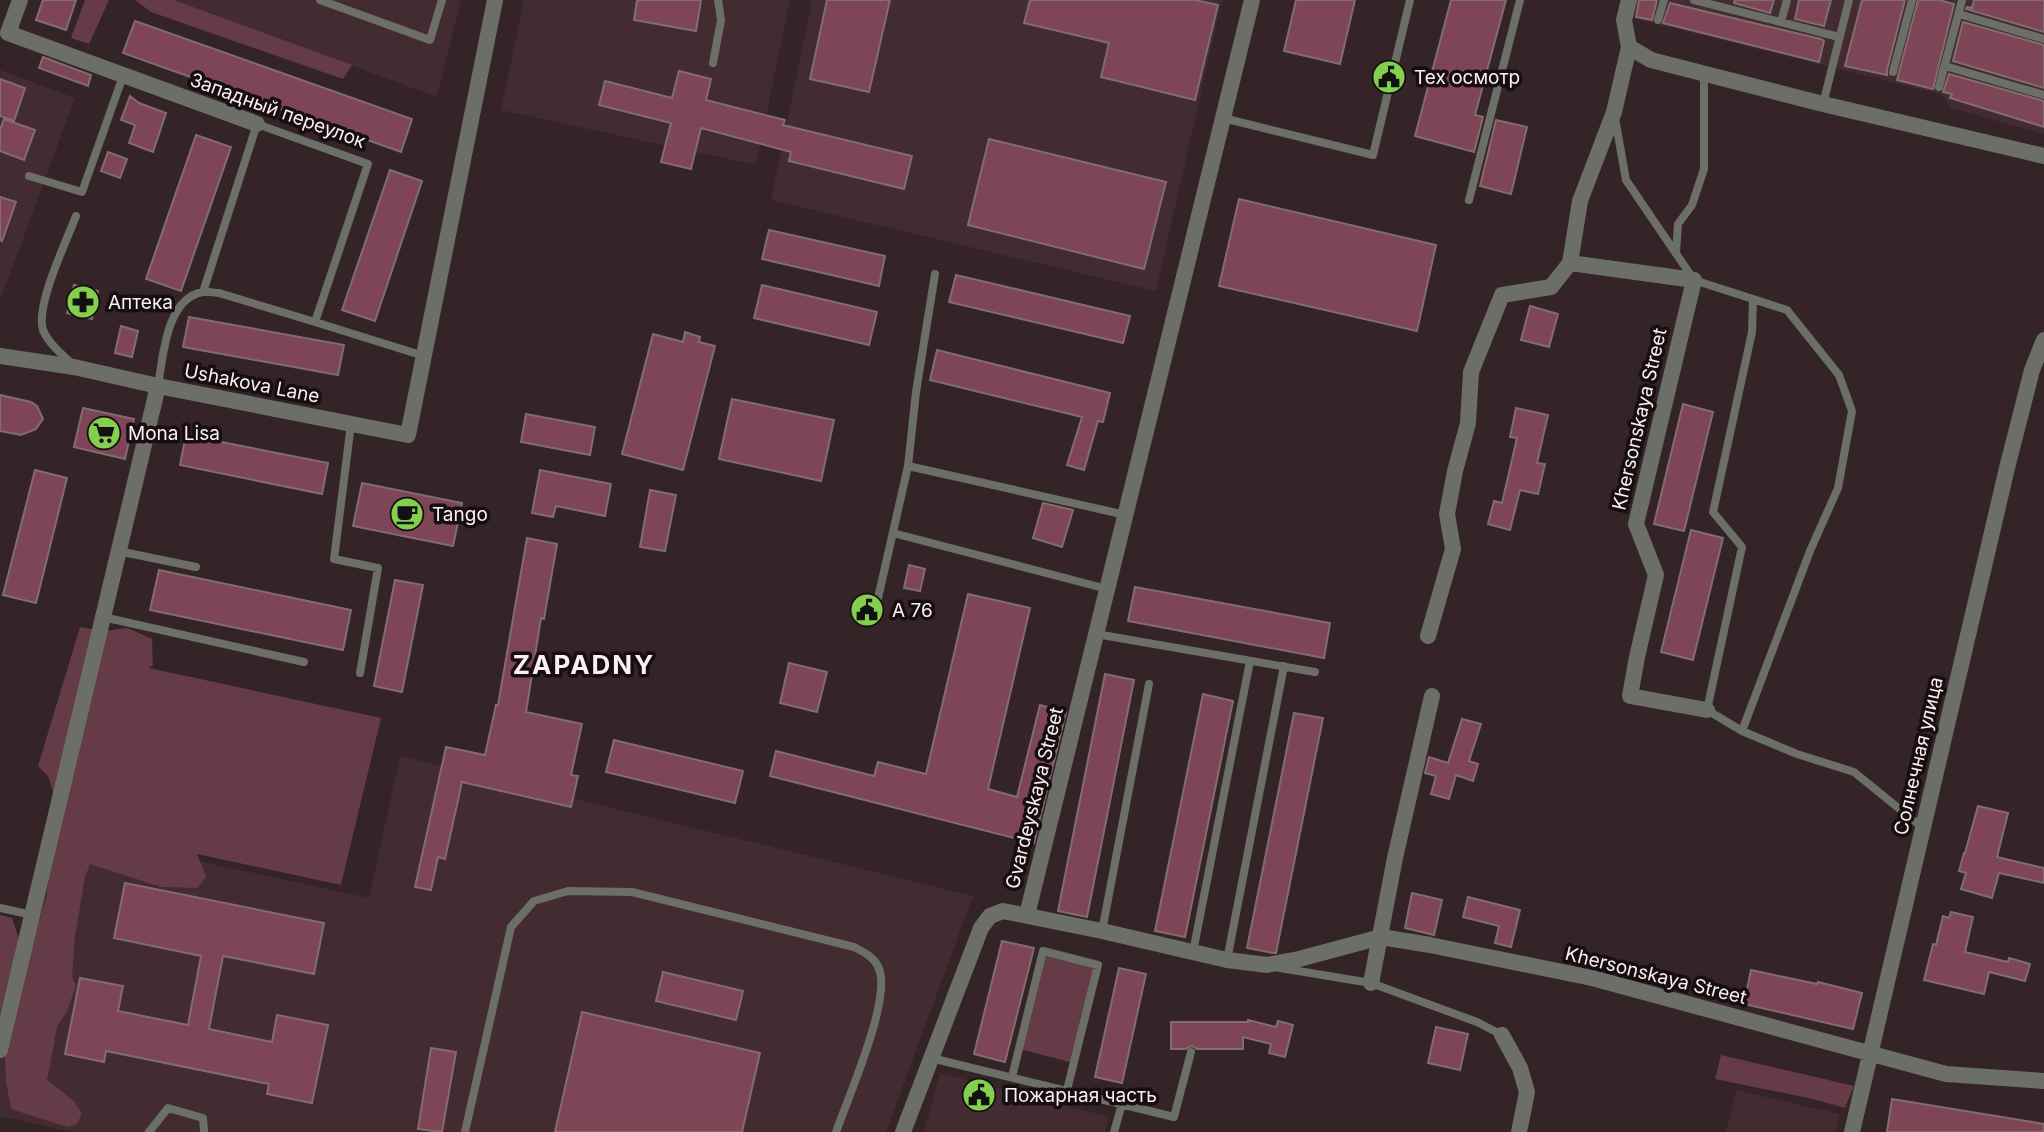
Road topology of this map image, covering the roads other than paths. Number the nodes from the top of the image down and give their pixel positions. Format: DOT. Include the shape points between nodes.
graph roads {
  1 [pos="20,0"];
  2 [pos="320,0"];
  3 [pos="442,0"];
  4 [pos="718,0"];
  5 [pos="1252,0"];
  6 [pos="1410,0"];
  7 [pos="1520,0"];
  8 [pos="1629,0"];
  9 [pos="1664,0"];
  10 [pos="1694,0"];
  11 [pos="1787,0"];
  12 [pos="1849,0"];
  13 [pos="1912,0"];
  14 [pos="1962,0"];
  15 [pos="492,1"];
  16 [pos="1724,4"];
  17 [pos="1959,14"];
  18 [pos="1658,20"];
  19 [pos="1781,22"];
  20 [pos="4,32"];
  21 [pos="1839,37"];
  22 [pos="2044,39"];
  23 [pos="1629,47"];
  24 [pos="713,64"];
  25 [pos="1945,66"];
  26 [pos="1893,72"];
  27 [pos="1704,74"];
  28 [pos="123,76"];
  29 [pos="1939,87"];
  30 [pos="2044,95"];
  31 [pos="1824,104"];
  32 [pos="1614,112"];
  33 [pos="1223,118"];
  34 [pos="257,124"];
  35 [pos="2044,156"];
  36 [pos="29,176"];
  37 [pos="1469,200"];
  38 [pos="76,216"];
  39 [pos="1676,253"];
  40 [pos="1570,263"];
  41 [pos="935,274"];
  42 [pos="1694,280"];
  43 [pos="203,292"];
  44 [pos="1753,299"];
  45 [pos="315,322"];
  46 [pos="2044,340"];
  47 [pos="0,356"];
  48 [pos="424,356"];
  49 [pos="75,367"];
  50 [pos="158,386"];
  51 [pos="351,424"];
  52 [pos="908,466"];
  53 [pos="1126,515"];
  54 [pos="893,533"];
  55 [pos="118,551"];
  56 [pos="195,568"];
  57 [pos="1107,589"];
  58 [pos="878,598"];
  59 [pos="103,617"];
  60 [pos="1096,634"];
  61 [pos="1428,636"];
  62 [pos="1250,660"];
  63 [pos="304,662"];
  64 [pos="1284,666"];
  65 [pos="1315,672"];
  66 [pos="360,673"];
  67 [pos="1149,684"];
  68 [pos="1432,696"];
  69 [pos="1707,710"];
  70 [pos="1742,731"];
  71 [pos="1923,828"];
  72 [pos="0,908"];
  73 [pos="32,915"];
  74 [pos="1027,915"];
  75 [pos="1102,931"];
  76 [pos="1381,937"];
  77 [pos="1192,952"];
  78 [pos="1227,960"];
  79 [pos="1267,965"];
  80 [pos="1371,983"];
  81 [pos="1502,1035"];
  82 [pos="0,1050"];
  83 [pos="1191,1052"];
  84 [pos="1870,1053"];
  85 [pos="930,1058"];
  86 [pos="1012,1077"];
  87 [pos="2044,1081"];
  88 [pos="1067,1090"];
  89 [pos="1122,1104"];
  90 [pos="149,1132"];
  91 [pos="205,1132"];
  92 [pos="465,1132"];
  93 [pos="835,1132"];
  94 [pos="903,1132"];
  95 [pos="1114,1132"];
  96 [pos="1519,1132"];
  97 [pos="1852,1132"];
  1 -- 20 [label="street, Западный переулок"];
  2 -- 3 [label="lane" via="430,40"];
  4 -- 24 [label="lane" via="721,20"];
  5 -- 33 [label="street, Gvardeyskaya Street"];
  6 -- 33 [label="lane" via="1373,155"];
  7 -- 37 [label="lane"];
  8 -- 23 [label="street" via="1624,20"];
  9 -- 18 [label="lane"];
  10 -- 16 [label="lane"];
  11 -- 19 [label="lane"];
  12 -- 21 [label="lane"];
  13 -- 26 [label="lane"];
  14 -- 17 [label="lane"];
  15 -- 48 [label="street, Ushakova Lane"];
  16 -- 19 [label="lane"];
  17 -- 22 [label="lane"];
  17 -- 25 [label="lane"];
  19 -- 21 [label="lane"];
  20 -- 28 [label="street, Западный переулок"];
  21 -- 31 [label="lane"];
  23 -- 27 [label="street" via="1651,60"];
  23 -- 32 [label="street"];
  25 -- 29 [label="lane"];
  25 -- 30 [label="lane"];
  27 -- 31 [label="street"];
  27 -- 39 [label="lane" via="1704,169 1692,205 1678,224"];
  28 -- 34 [label="street, Западный переулок"];
  28 -- 36 [label="lane" via="82,192"];
  31 -- 35 [label="street"];
  32 -- 39 [label="lane" via="1626,180"];
  32 -- 40 [label="street" via="1580,201"];
  33 -- 53 [label="street, Gvardeyskaya Street"];
  34 -- 43 [label="lane"];
  34 -- 45 [label="lane, Западный переулок" via="368,164"];
  38 -- 49 [label="lane" via="41,318 43,331"];
  39 -- 42 [label="lane"];
  40 -- 42 [label="street"];
  40 -- 61 [label="street" via="1552,287 1502,295 1471,372 1468,423 1447,514 1453,549"];
  41 -- 52 [label="lane"];
  42 -- 44 [label="lane"];
  42 -- 69 [label="street, Khersonskaya Street" via="1636,524 1656,575 1630,696"];
  43 -- 45 [label="lane"];
  43 -- 50 [label="lane" via="188,297 172,319"];
  44 -- 69 [label="lane" via="1752,332 1713,512 1742,547"];
  44 -- 70 [label="lane" via="1787,310 1839,375 1852,411 1838,488"];
  45 -- 48 [label="lane"];
  46 -- 71 [label="street, Солнечная улица" via="2007,468"];
  47 -- 49 [label="street"];
  48 -- 51 [label="street, Ushakova Lane" via="408,435"];
  49 -- 50 [label="street"];
  50 -- 51 [label="street, Ushakova Lane"];
  50 -- 55 [label="street, Ushakova Lane"];
  51 -- 66 [label="lane" via="334,559 378,568"];
  52 -- 53 [label="lane"];
  52 -- 54 [label="lane"];
  53 -- 57 [label="street, Gvardeyskaya Street"];
  54 -- 57 [label="lane"];
  54 -- 58 [label="lane"];
  55 -- 56 [label="lane"];
  55 -- 59 [label="street, Ushakova Lane"];
  57 -- 60 [label="street, Gvardeyskaya Street"];
  59 -- 63 [label="lane"];
  59 -- 73 [label="street, Ushakova Lane"];
  60 -- 62 [label="lane"];
  60 -- 74 [label="street, Gvardeyskaya Street"];
  62 -- 64 [label="lane"];
  62 -- 77 [label="lane"];
  64 -- 65 [label="lane"];
  64 -- 78 [label="lane"];
  67 -- 75 [label="lane"];
  68 -- 76 [label="street"];
  69 -- 70 [label="lane"];
  70 -- 71 [label="lane" via="1854,772"];
  71 -- 84 [label="street, Солнечная улица"];
  72 -- 73 [label="lane"];
  73 -- 82 [label="street, Ushakova Lane"];
  74 -- 75 [label="street"];
  74 -- 85 [label="street, Gvardeyskaya Street" via="1003,911 990,916 981,928"];
  75 -- 77 [label="street"];
  76 -- 79 [label="street"];
  76 -- 80 [label="street"];
  76 -- 84 [label="street, Khersonskaya Street" via="1592,978"];
  77 -- 78 [label="street"];
  78 -- 79 [label="street"];
  79 -- 80 [label="lane"];
  80 -- 81 [label="lane"];
  81 -- 96 [label="street" via="1527,1092"];
  83 -- 89 [label="lane" via="1174,1116"];
  84 -- 87 [label="street, Khersonskaya Street" via="1946,1074"];
  84 -- 97 [label="street, Солнечная улица"];
  85 -- 86 [label="lane"];
  85 -- 94 [label="street, Gvardeyskaya Street"];
  86 -- 88 [label="lane"];
  86 -- 88 [label="lane" via="1043,951 1098,965"];
  88 -- 89 [label="lane"];
  89 -- 95 [label="lane"];
  90 -- 91 [label="lane" via="168,1108 203,1118"];
  92 -- 93 [label="lane" via="512,927 534,901 568,891 632,892 854,947 874,959 880,971 879,1003"];
}
